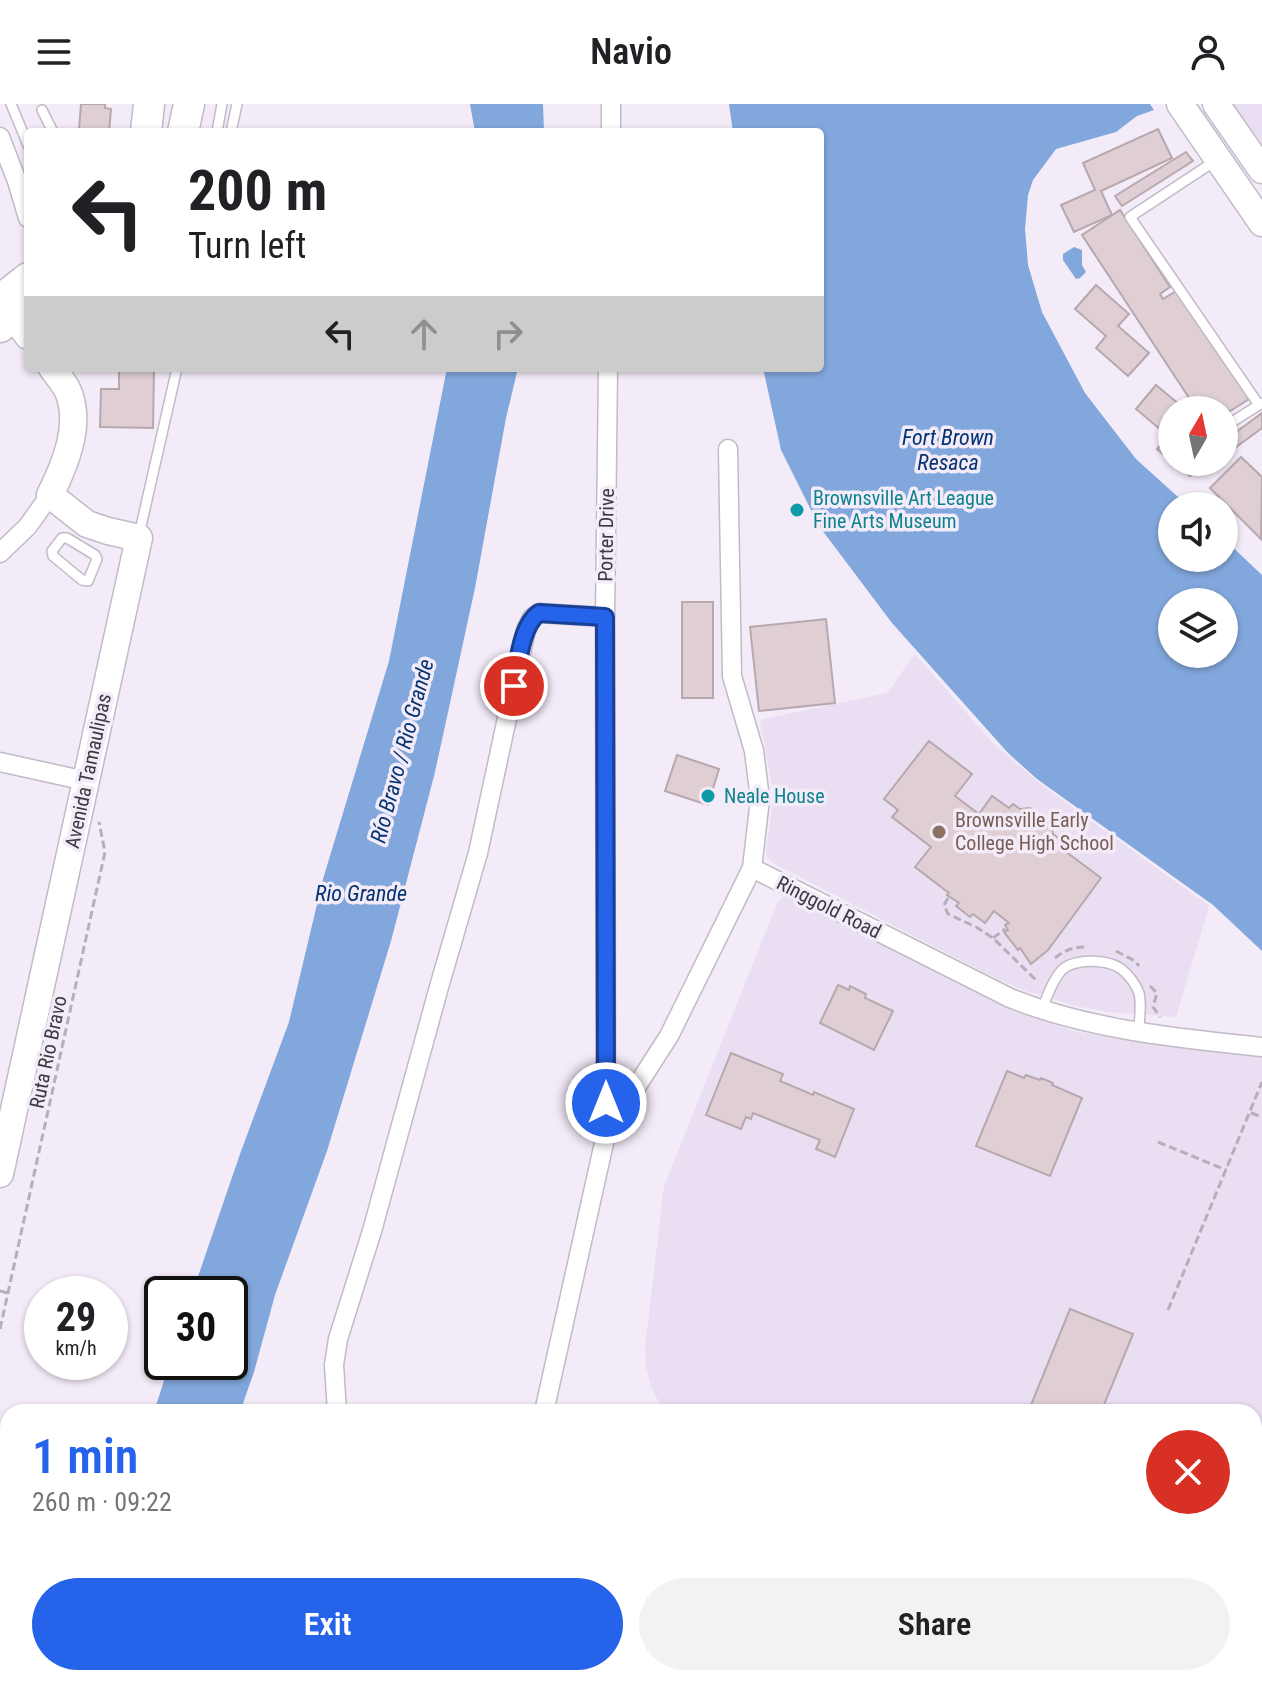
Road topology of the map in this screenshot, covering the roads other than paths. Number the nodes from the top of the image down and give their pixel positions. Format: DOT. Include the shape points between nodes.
graph roads {
  1 [pos="11,104"];
  2 [pos="149,104"];
  3 [pos="189,104"];
  4 [pos="222,104"];
  5 [pos="237,104"];
  6 [pos="611,104"];
  7 [pos="1180,104"];
  8 [pos="1216,104"];
  9 [pos="42,110"];
  10 [pos="51,128"];
  11 [pos="146,128"];
  12 [pos="184,128"];
  13 [pos="218,128"];
  14 [pos="232,128"];
  15 [pos="611,128"];
  16 [pos="24,135"];
  17 [pos="0,137"];
  18 [pos="1218,159"];
  19 [pos="1262,170"];
  20 [pos="24,205"];
  21 [pos="1262,223"];
  22 [pos="24,289"];
  23 [pos="14,317"];
  24 [pos="55,372"];
  25 [pos="176,372"];
  26 [pos="608,372"];
  27 [pos="1260,404"];
  28 [pos="1238,418"];
  29 [pos="728,449"];
  30 [pos="50,495"];
  31 [pos="81,534"];
  32 [pos="139,538"];
  33 [pos="0,553"];
  34 [pos="605,617"];
  35 [pos="0,762"];
  36 [pos="86,781"];
  37 [pos="752,868"];
  38 [pos="1041,1011"];
  39 [pos="1139,1031"];
  40 [pos="1262,1047"];
  41 [pos="606,1134"];
  42 [pos="0,1174"];
  43 [pos="336,1404"];
  44 [pos="546,1404"];
  1 -- 16 [label="lane"];
  2 -- 11 [label="main road"];
  3 -- 12 [label="main road"];
  4 -- 13 [label="lane"];
  5 -- 14 [label="lane"];
  6 -- 15 [label="street"];
  7 -- 18 [label="street"];
  8 -- 19 [label="street"];
  9 -- 10 [label="lane"];
  17 -- 20 [label="street"];
  18 -- 21 [label="street"];
  18 -- 27 [label="lane" via="1130,217"];
  22 -- 23 [label="main road"];
  24 -- 30 [label="street" via="67,388 73,426 66,460"];
  25 -- 32 [label="lane, Avenida Tamaulipas"];
  26 -- 34 [label="street, Porter Drive"];
  27 -- 28 [label="lane"];
  29 -- 37 [label="street, Ringgold Road" via="732,676 754,751 760,799"];
  30 -- 31 [label="street"];
  30 -- 33 [label="street"];
  31 -- 31 [label="lane" via="62,538 52,553 88,581 97,559"];
  31 -- 32 [label="street" via="108,531"];
  32 -- 36 [label="street, Avenida Tamaulipas"];
  34 -- 41 [label="street, Porter Drive"];
  34 -- 43 [label="street" via="539,613 526,630 478,853 338,1339"];
  35 -- 36 [label="street"];
  36 -- 42 [label="street, Avenida Tamaulipas"];
  37 -- 38 [label="street, Ringgold Road"];
  37 -- 41 [label="street" via="669,1036"];
  38 -- 39 [label="street, Ringgold Road"];
  38 -- 39 [label="lane" via="1062,970 1091,961 1118,967 1130,977 1139,992"];
  39 -- 40 [label="street, Ringgold Road"];
  41 -- 44 [label="street"];
}
